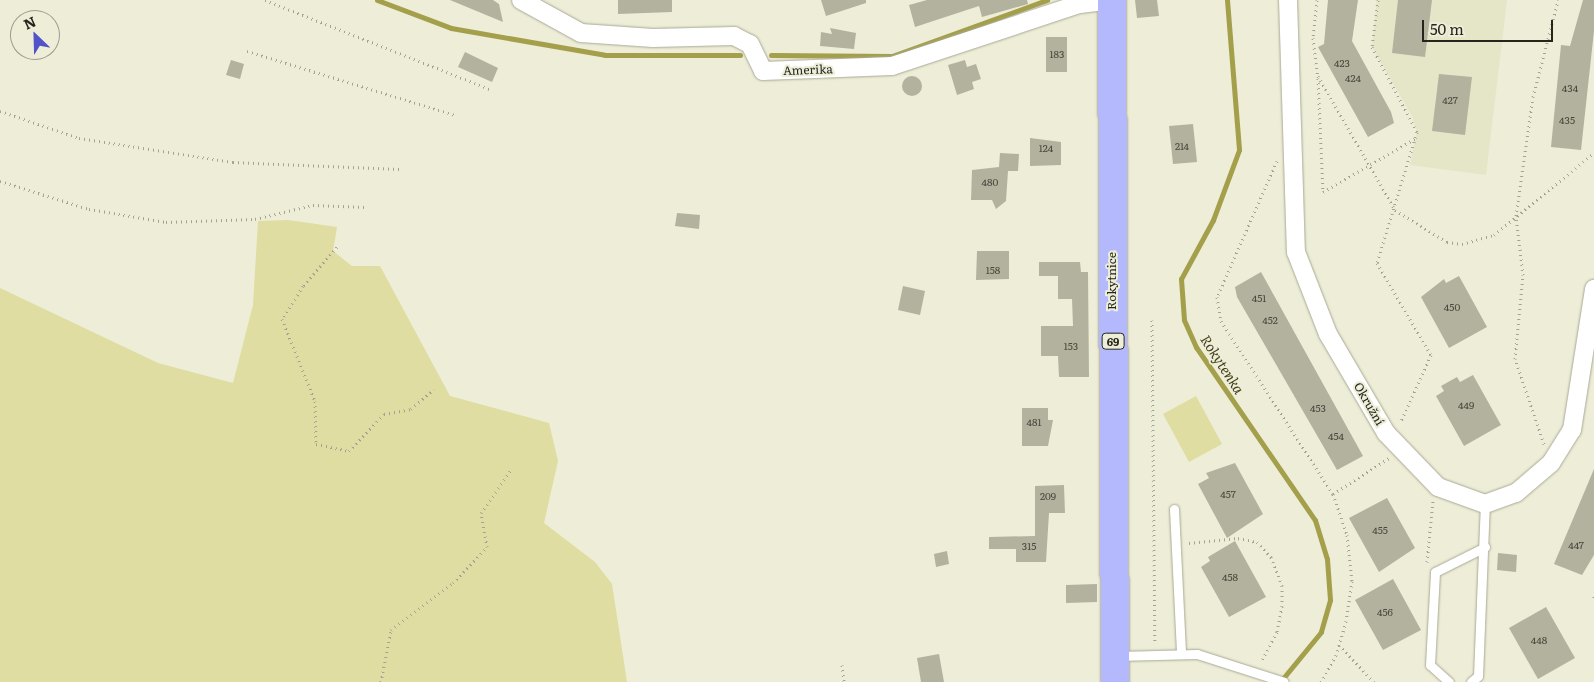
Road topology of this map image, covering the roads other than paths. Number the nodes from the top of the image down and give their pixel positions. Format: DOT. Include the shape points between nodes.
graph roads {
  1 [pos="521,0"];
  2 [pos="1112,0"];
  3 [pos="1288,0"];
  4 [pos="1594,288"];
  5 [pos="1484,504"];
  6 [pos="1174,509"];
  7 [pos="1485,547"];
  8 [pos="1181,652"];
  9 [pos="1115,669"];
  10 [pos="1284,682"];
  11 [pos="1449,682"];
  12 [pos="1471,682"];
  1 -- 2 [label="street, Amerika" via="581,33 653,38 734,36 750,44 763,71 892,66 1080,4"];
  2 -- 9 [label="main road, Rokytnice / 69"];
  3 -- 5 [label="street, Okružní" via="1290,157 1296,252 1311,298 1399,451 1438,487"];
  4 -- 5 [label="street" via="1572,430 1551,463 1516,493"];
  5 -- 7 [label="lane"];
  6 -- 8 [label="lane"];
  7 -- 11 [label="lane" via="1434,572 1430,665"];
  7 -- 12 [label="lane" via="1478,676"];
  8 -- 9 [label="lane" via="1156,652"];
  8 -- 10 [label="lane"];
}
